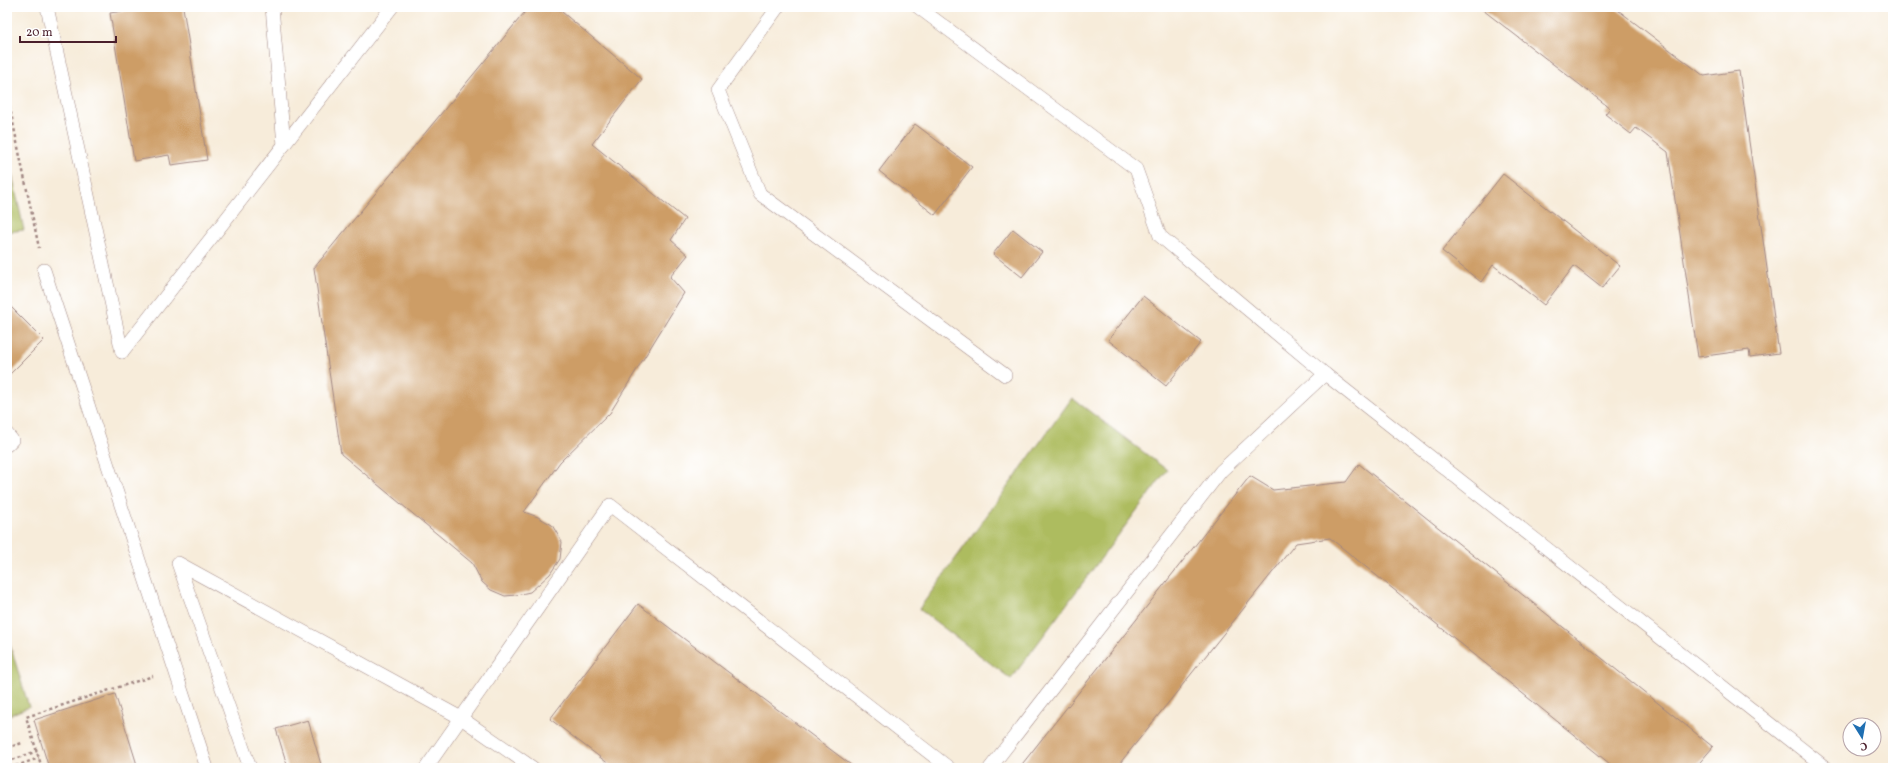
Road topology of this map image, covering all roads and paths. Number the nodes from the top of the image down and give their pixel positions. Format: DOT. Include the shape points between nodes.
graph roads {
  1 [pos="47,7"];
  2 [pos="272,7"];
  3 [pos="392,7"];
  4 [pos="778,7"];
  5 [pos="918,7"];
  6 [pos="284,146"];
  7 [pos="44,270"];
  8 [pos="1325,374"];
  9 [pos="1005,375"];
  10 [pos="7,434"];
  11 [pos="7,445"];
  12 [pos="158,674"];
  13 [pos="461,718"];
  14 [pos="22,743"];
  15 [pos="7,748"];
  16 [pos="37,751"];
  17 [pos="39,758"];
  18 [pos="7,762"];
  19 [pos="10,768"];
  20 [pos="42,768"];
  21 [pos="208,768"];
  22 [pos="250,768"];
  23 [pos="426,768"];
  24 [pos="533,768"];
  25 [pos="949,768"];
  26 [pos="990,768"];
  27 [pos="1826,768"];
  1 -- 6 [label="lane" via="122,352"];
  2 -- 6 [label="lane"];
  3 -- 6 [label="lane"];
  4 -- 9 [label="lane" via="718,90 760,194"];
  5 -- 8 [label="lane" via="1136,169 1160,236"];
  7 -- 21 [label="lane"];
  8 -- 26 [label="lane" via="1221,470"];
  8 -- 27 [label="lane"];
  10 -- 11 [label="lane" via="12,440"];
  12 -- 16 [label="path" via="26,717"];
  13 -- 22 [label="lane" via="178,563"];
  13 -- 23 [label="lane"];
  13 -- 24 [label="lane"];
  13 -- 25 [label="lane" via="610,506"];
  14 -- 15 [label="path"];
  16 -- 17 [label="path"];
  16 -- 18 [label="path"];
  17 -- 19 [label="path"];
  17 -- 20 [label="path"];
}
